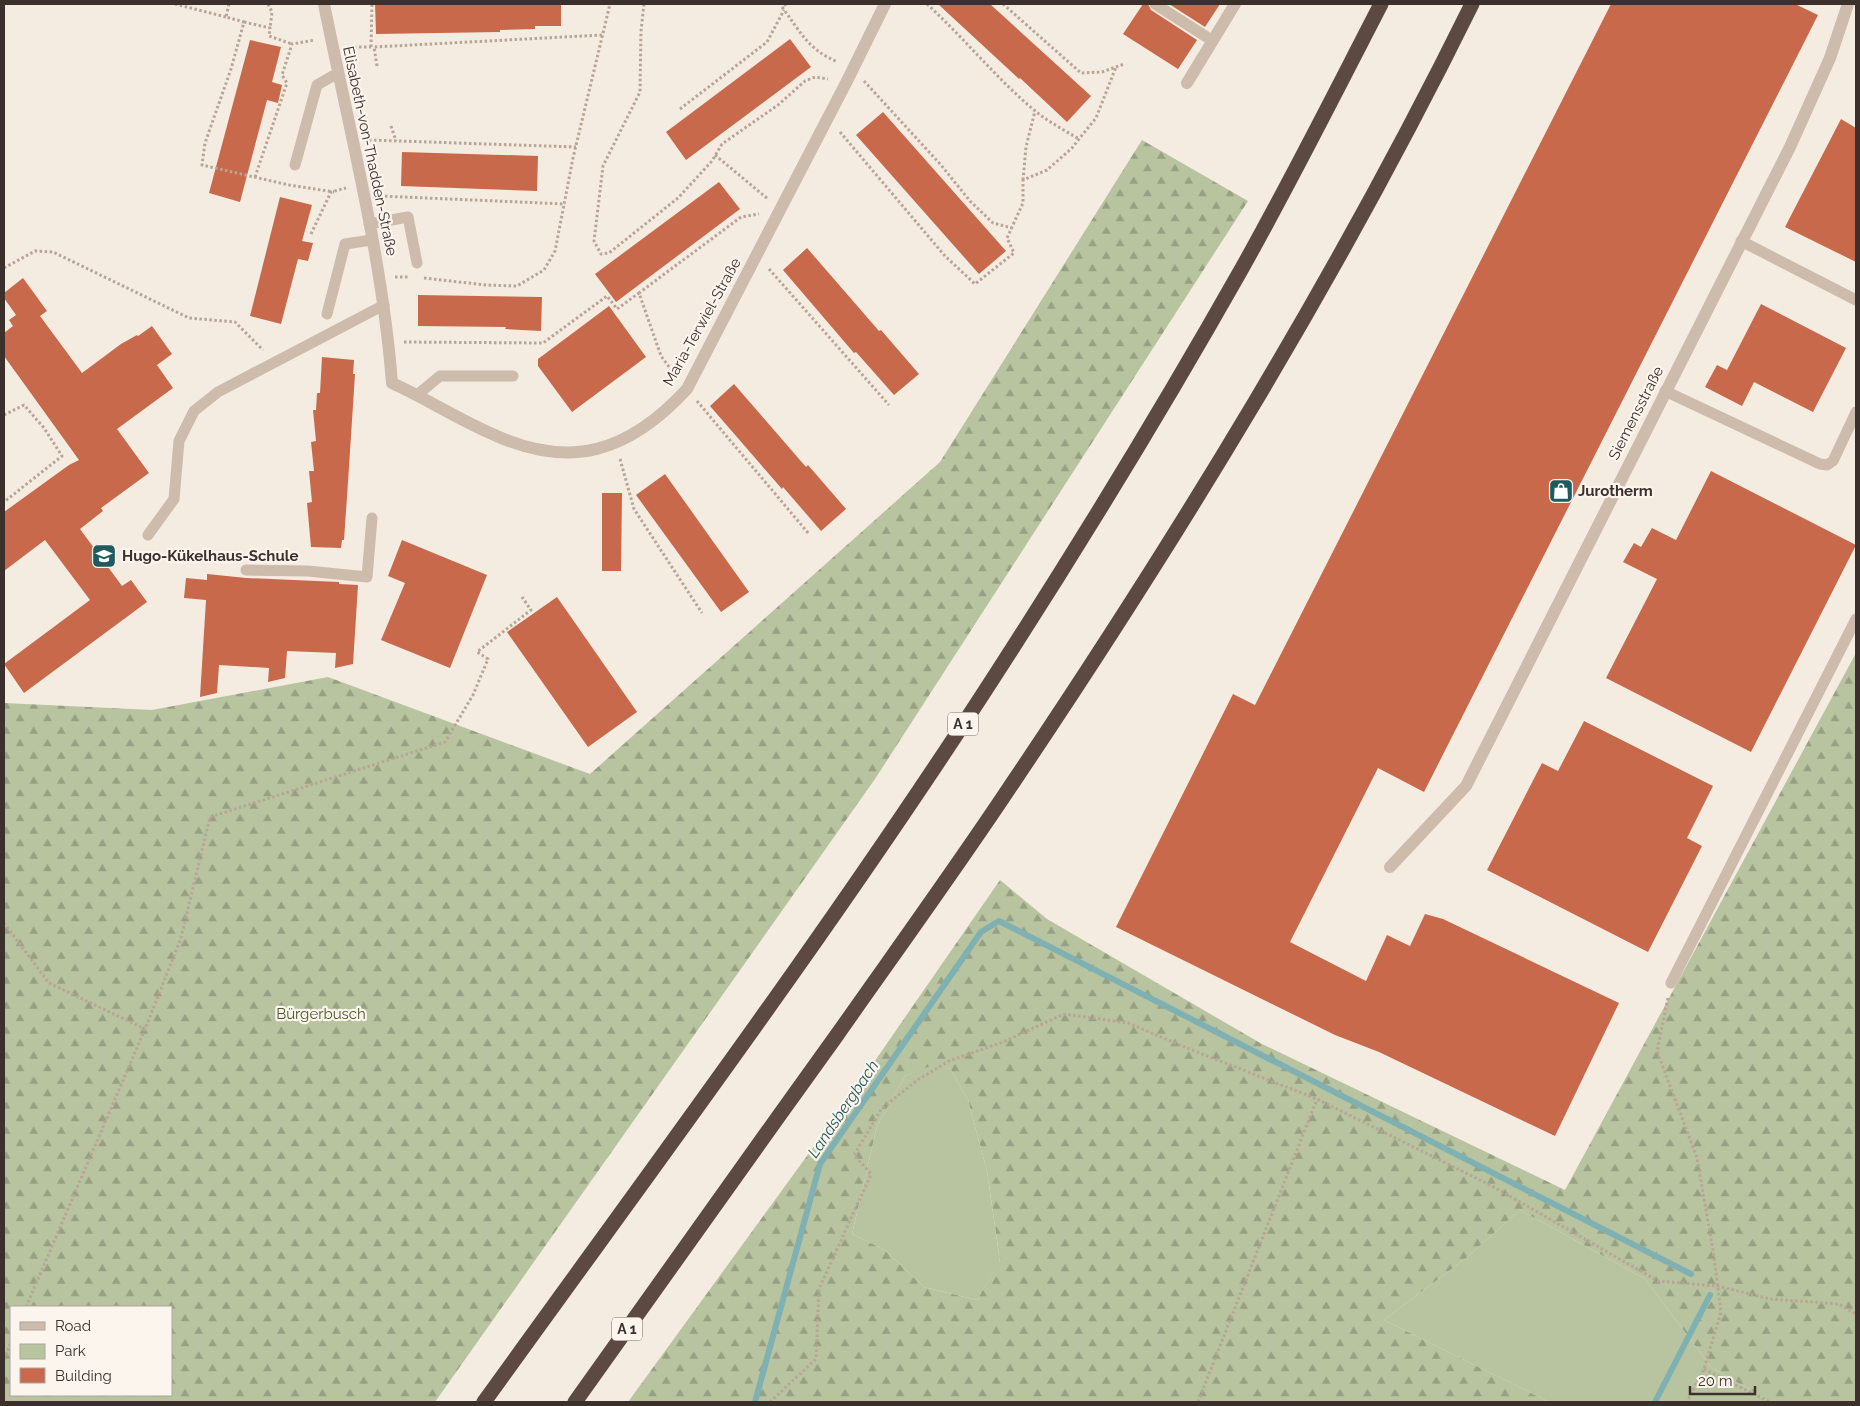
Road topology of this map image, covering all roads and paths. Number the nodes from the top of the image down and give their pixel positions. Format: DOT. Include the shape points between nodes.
graph roads {
  1 [pos="175,4"];
  2 [pos="229,4"];
  3 [pos="268,4"];
  4 [pos="324,4"];
  5 [pos="372,4"];
  6 [pos="610,4"];
  7 [pos="644,4"];
  8 [pos="786,4"];
  9 [pos="885,4"];
  10 [pos="927,4"];
  11 [pos="1003,4"];
  12 [pos="1155,4"];
  13 [pos="1235,4"];
  14 [pos="1381,4"];
  15 [pos="1472,4"];
  16 [pos="1848,4"];
  17 [pos="784,10"];
  18 [pos="226,17"];
  19 [pos="244,22"];
  20 [pos="270,28"];
  21 [pos="602,35"];
  22 [pos="1213,41"];
  23 [pos="332,43"];
  24 [pos="292,44"];
  25 [pos="372,47"];
  26 [pos="1124,64"];
  27 [pos="377,66"];
  28 [pos="1116,67"];
  29 [pos="853,69"];
  30 [pos="338,73"];
  31 [pos="847,82"];
  32 [pos="1187,83"];
  33 [pos="680,109"];
  34 [pos="1035,111"];
  35 [pos="828,118"];
  36 [pos="391,126"];
  37 [pos="1079,139"];
  38 [pos="352,140"];
  39 [pos="396,141"];
  40 [pos="576,147"];
  41 [pos="715,155"];
  42 [pos="296,165"];
  43 [pos="255,177"];
  44 [pos="1022,180"];
  45 [pos="362,189"];
  46 [pos="334,192"];
  47 [pos="565,204"];
  48 [pos="781,210"];
  49 [pos="370,224"];
  50 [pos="1012,228"];
  51 [pos="312,234"];
  52 [pos="372,240"];
  53 [pos="1741,241"];
  54 [pos="757,256"];
  55 [pos="417,263"];
  56 [pos="4,268"];
  57 [pos="379,276"];
  58 [pos="639,293"];
  59 [pos="1856,300"];
  60 [pos="384,306"];
  61 [pos="327,314"];
  62 [pos="389,342"];
  63 [pos="275,361"];
  64 [pos="513,376"];
  65 [pos="392,383"];
  66 [pos="687,389"];
  67 [pos="1665,391"];
  68 [pos="417,395"];
  69 [pos="890,405"];
  70 [pos="1856,412"];
  71 [pos="4,415"];
  72 [pos="616,443"];
  73 [pos="4,502"];
  74 [pos="372,518"];
  75 [pos="809,534"];
  76 [pos="148,535"];
  77 [pos="246,570"];
  78 [pos="522,598"];
  79 [pos="702,613"];
  80 [pos="1856,619"];
  81 [pos="1390,867"];
  82 [pos="4,923"];
  83 [pos="1671,983"];
  84 [pos="145,1029"];
  85 [pos="1317,1099"];
  86 [pos="1718,1286"];
  87 [pos="26,1306"];
  88 [pos="1856,1314"];
  89 [pos="10,1345"];
  90 [pos="4,1360"];
  91 [pos="1704,1369"];
  92 [pos="484,1402"];
  93 [pos="575,1402"];
  94 [pos="770,1402"];
  95 [pos="1198,1402"];
  96 [pos="1686,1402"];
  97 [pos="1770,1402"];
  1 -- 18 [label="path"];
  2 -- 18 [label="path"];
  3 -- 20 [label="path" via="272,12"];
  4 -- 23 [label="street, Elisabeth-von-Thadden-Straße"];
  5 -- 25 [label="path"];
  6 -- 21 [label="path"];
  7 -- 41 [label="path" via="640,92 603,166 594,241 601,254 609,253 678,198"];
  8 -- 17 [label="path" via="782,8"];
  9 -- 29 [label="street, Maria-Terwiel-Straße"];
  10 -- 34 [label="path"];
  11 -- 28 [label="path" via="1081,73 1102,72"];
  12 -- 22 [label="lane"];
  13 -- 22 [label="street"];
  14 -- 92 [label="highway, A 1" via="1242,268 1088,528 992,680 796,967"];
  15 -- 93 [label="highway, A 1" via="1374,193 1302,321 1143,586 946,880"];
  16 -- 53 [label="street, Siemensstraße" via="1830,58 1790,147"];
  17 -- 29 [label="path" via="811,47"];
  17 -- 33 [label="path" via="767,42"];
  18 -- 19 [label="path"];
  19 -- 20 [label="path"];
  19 -- 43 [label="path" via="205,143 202,165"];
  20 -- 24 [label="path" via="269,36"];
  21 -- 25 [label="path"];
  21 -- 40 [label="path"];
  22 -- 32 [label="street"];
  23 -- 24 [label="path"];
  23 -- 25 [label="path"];
  23 -- 30 [label="street, Elisabeth-von-Thadden-Straße"];
  24 -- 43 [label="path" via="282,75 287,83"];
  25 -- 27 [label="path"];
  26 -- 28 [label="path"];
  28 -- 37 [label="path" via="1096,118"];
  29 -- 31 [label="street, Maria-Terwiel-Straße"];
  29 -- 50 [label="path" via="992,223"];
  30 -- 38 [label="street, Elisabeth-von-Thadden-Straße"];
  30 -- 42 [label="lane" via="317,85"];
  31 -- 35 [label="street, Maria-Terwiel-Straße"];
  31 -- 41 [label="path" via="815,77 804,81 778,105 722,144"];
  34 -- 37 [label="path"];
  34 -- 44 [label="path"];
  35 -- 48 [label="street, Maria-Terwiel-Straße"];
  35 -- 50 [label="path" via="945,256 976,284 1014,253 1008,238"];
  36 -- 39 [label="path"];
  37 -- 44 [label="path" via="1047,170"];
  38 -- 39 [label="path"];
  38 -- 45 [label="street, Elisabeth-von-Thadden-Straße"];
  39 -- 40 [label="path"];
  40 -- 47 [label="path"];
  41 -- 48 [label="path"];
  43 -- 46 [label="path"];
  44 -- 50 [label="path" via="1024,203"];
  45 -- 46 [label="path"];
  45 -- 47 [label="path"];
  45 -- 49 [label="street, Elisabeth-von-Thadden-Straße"];
  46 -- 51 [label="path" via="331,192"];
  47 -- 57 [label="path" via="555,251 544,270 517,286"];
  48 -- 54 [label="street, Maria-Terwiel-Straße"];
  48 -- 58 [label="path" via="742,217"];
  49 -- 52 [label="street, Elisabeth-von-Thadden-Straße"];
  49 -- 55 [label="lane" via="408,217"];
  52 -- 57 [label="street, Elisabeth-von-Thadden-Straße"];
  52 -- 61 [label="lane" via="345,244"];
  53 -- 59 [label="lane"];
  53 -- 67 [label="street, Siemensstraße"];
  54 -- 66 [label="street, Maria-Terwiel-Straße"];
  54 -- 69 [label="path"];
  56 -- 63 [label="path" via="35,251 53,252 189,318 235,322"];
  57 -- 60 [label="street, Elisabeth-von-Thadden-Straße"];
  58 -- 62 [label="path" via="617,309 607,296 543,343"];
  58 -- 66 [label="path" via="661,356"];
  60 -- 62 [label="street, Elisabeth-von-Thadden-Straße"];
  60 -- 63 [label="lane"];
  62 -- 65 [label="street, Elisabeth-von-Thadden-Straße"];
  63 -- 76 [label="lane" via="218,392 194,411 179,441 174,499"];
  64 -- 68 [label="lane" via="440,376"];
  65 -- 68 [label="street, Maria-Terwiel-Straße"];
  66 -- 72 [label="street, Maria-Terwiel-Straße" via="670,408 644,428"];
  66 -- 75 [label="path"];
  67 -- 70 [label="lane" via="1827,465 1833,461"];
  67 -- 81 [label="street, Siemensstraße" via="1466,786"];
  68 -- 72 [label="street, Maria-Terwiel-Straße" via="490,434 523,446 572,454"];
  71 -- 73 [label="path" via="24,405 62,456"];
  72 -- 79 [label="path" via="634,509"];
  74 -- 77 [label="lane" via="367,577 308,571"];
  78 -- 84 [label="path" via="531,610 477,652 488,659 473,695 445,742 210,817 181,938"];
  80 -- 83 [label="lane"];
  82 -- 84 [label="path" via="49,983"];
  83 -- 86 [label="path" via="1657,1052 1697,1158"];
  84 -- 87 [label="path"];
  85 -- 86 [label="path" via="1492,1186 1658,1281"];
  85 -- 94 [label="path" via="1128,1023 1064,1014 949,1062 882,1108 854,1155 871,1174 819,1289 816,1359"];
  85 -- 95 [label="path"];
  86 -- 88 [label="path" via="1770,1299 1839,1304"];
  86 -- 91 [label="path" via="1721,1312"];
  89 -- 90 [label="path"];
  91 -- 96 [label="path"];
  91 -- 97 [label="path"];
}
